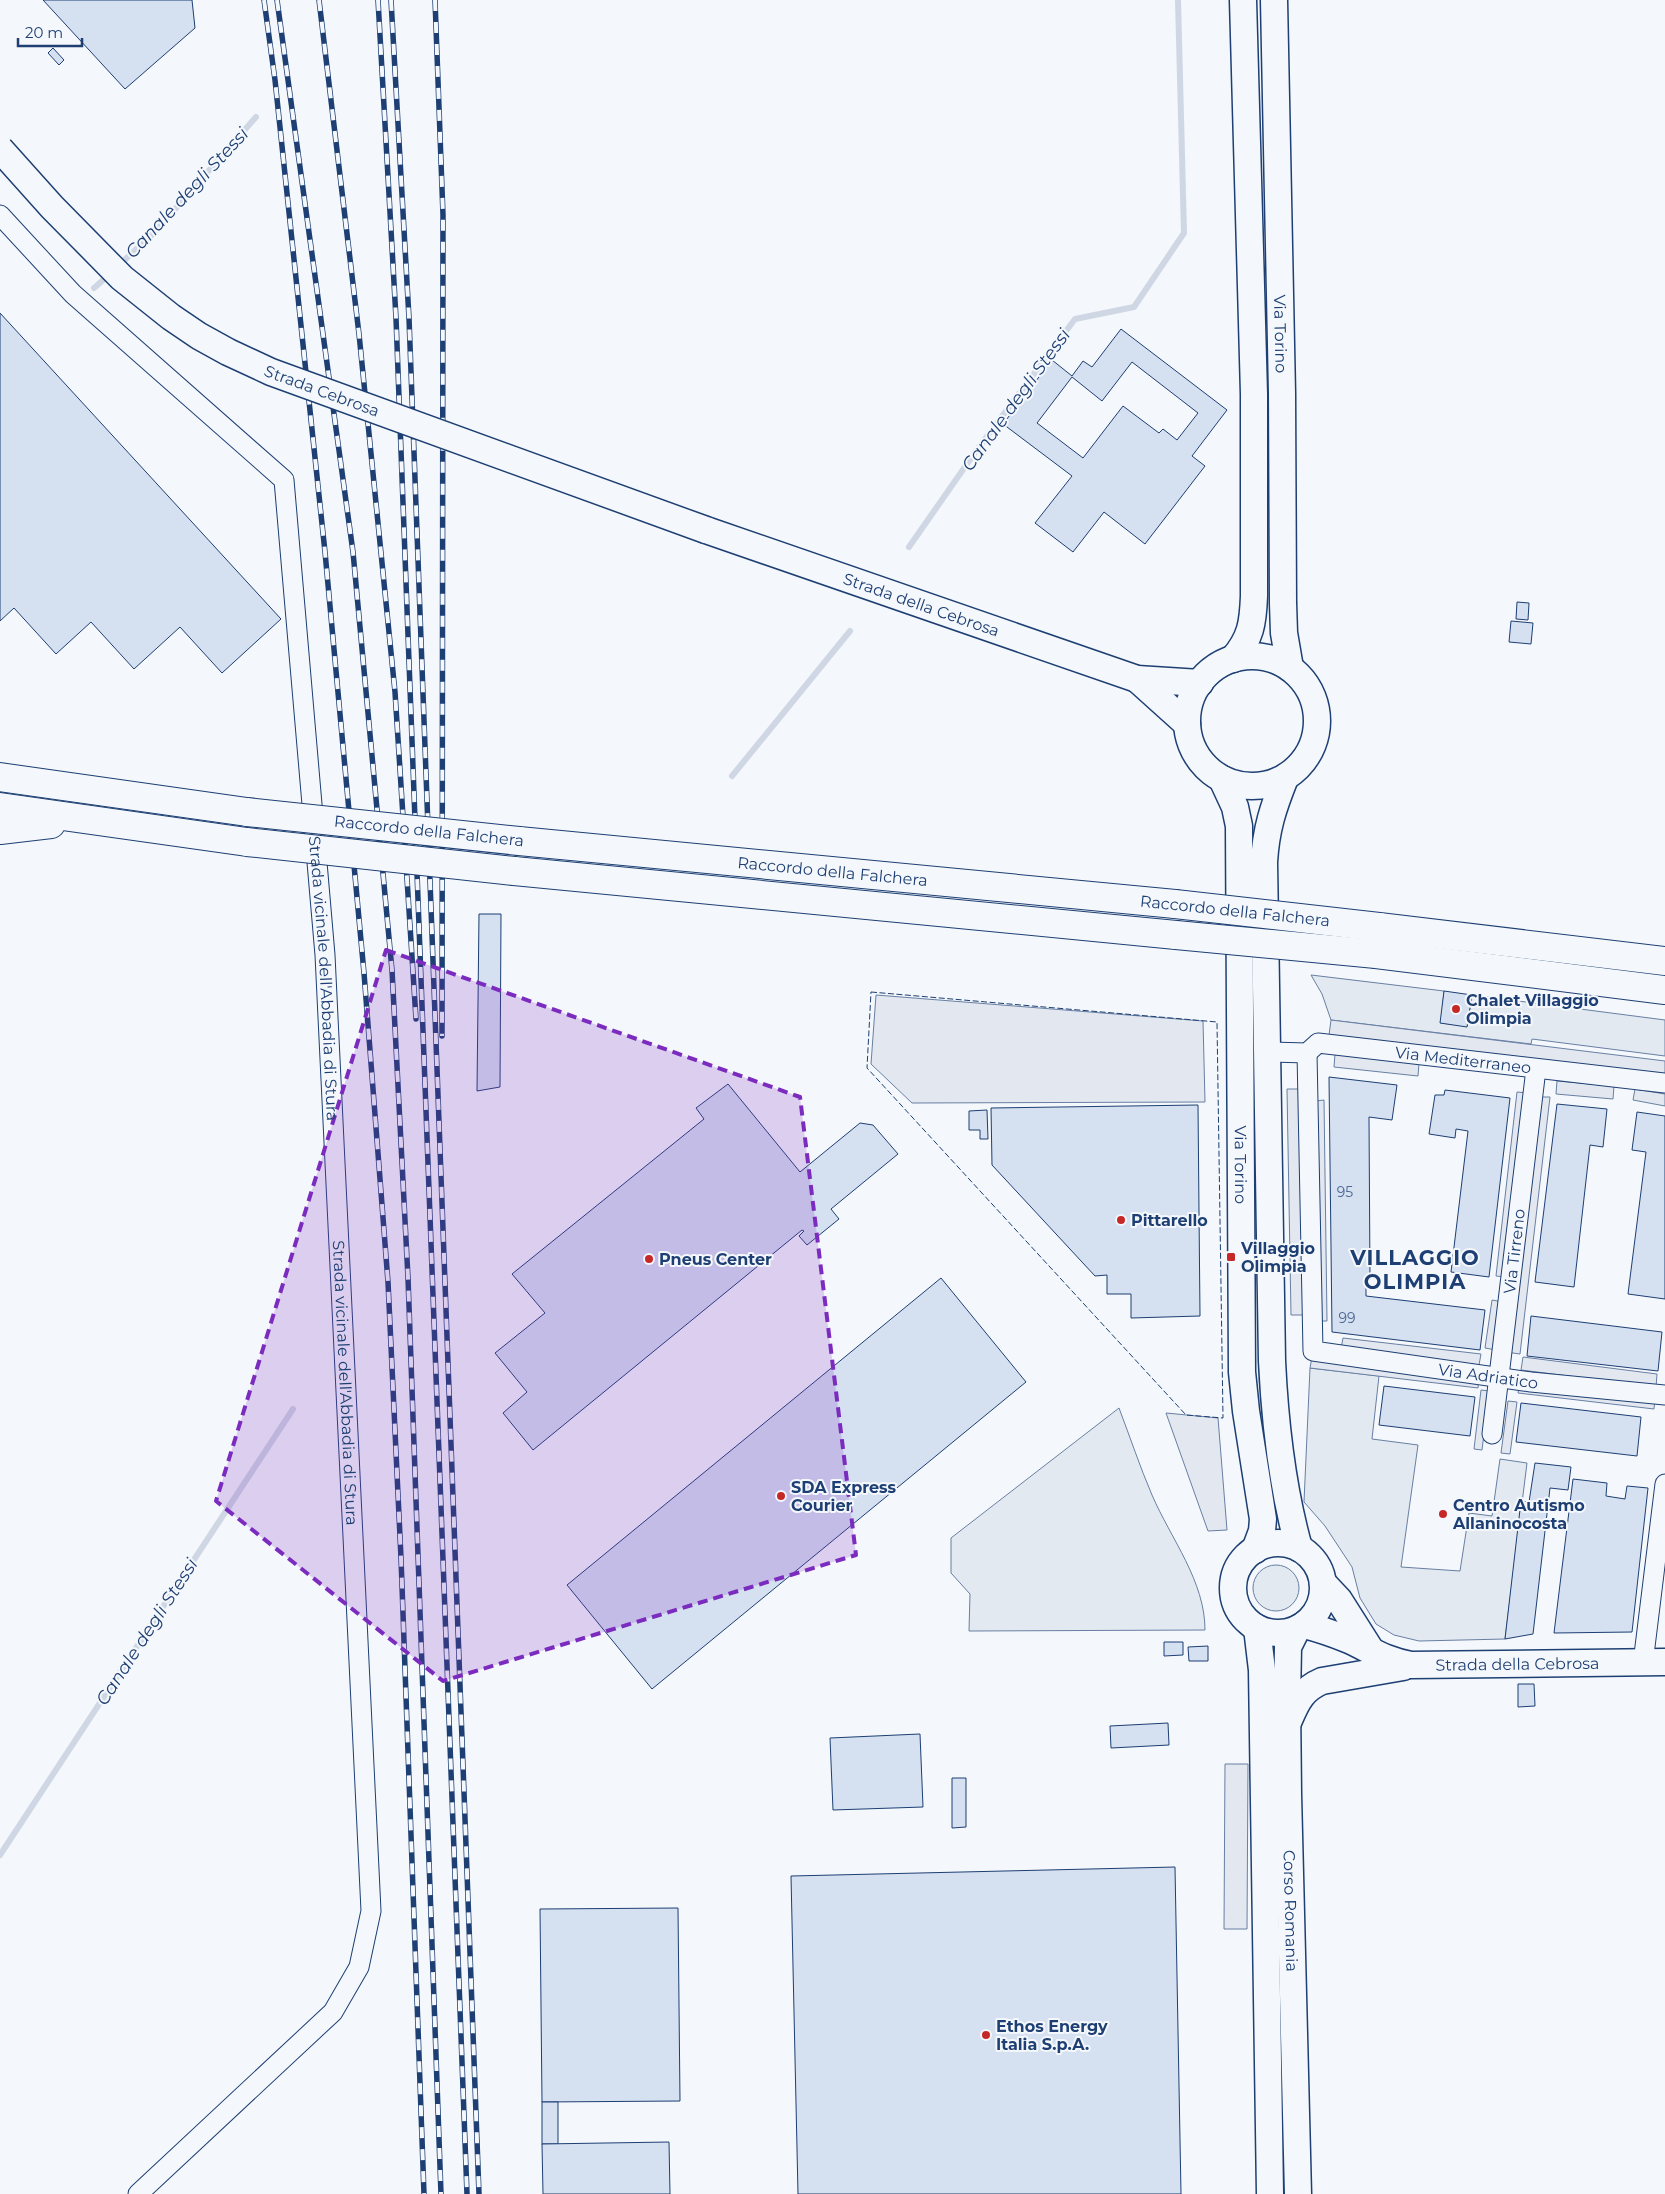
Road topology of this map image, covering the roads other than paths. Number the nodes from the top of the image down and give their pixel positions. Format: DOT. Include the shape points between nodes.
graph roads {
  1 [pos="1244,0"];
  2 [pos="1274,0"];
  3 [pos="0,149"];
  4 [pos="0,215"];
  5 [pos="706,530"];
  6 [pos="1233,658"];
  7 [pos="1290,668"];
  8 [pos="1137,679"];
  9 [pos="1200,683"];
  10 [pos="1187,724"];
  11 [pos="0,759"];
  12 [pos="0,777"];
  13 [pos="1285,778"];
  14 [pos="1222,779"];
  15 [pos="178,802"];
  16 [pos="0,808"];
  17 [pos="84,819"];
  18 [pos="0,830"];
  19 [pos="1665,961"];
  20 [pos="1665,990"];
  21 [pos="1266,1052"];
  22 [pos="1307,1053"];
  23 [pos="1536,1069"];
  24 [pos="1665,1083"];
  25 [pos="1497,1376"];
  26 [pos="1665,1395"];
  27 [pos="1492,1434"];
  28 [pos="1665,1484"];
  29 [pos="1299,1548"];
  30 [pos="1255,1550"];
  31 [pos="1323,1583"];
  32 [pos="1301,1627"];
  33 [pos="1257,1628"];
  34 [pos="1373,1652"];
  35 [pos="1654,1662"];
  36 [pos="1411,1664"];
  37 [pos="1287,1723"];
  38 [pos="138,2194"];
  39 [pos="1270,2194"];
  40 [pos="1298,2194"];
  1 -- 6 [label="main road, Via Torino" via="1254,394 1254,596 1249,635"];
  2 -- 7 [label="main road, Via Torino" via="1283,603"];
  3 -- 5 [label="main road, Strada Cebrosa, bridge" via="122,278 171,317 228,352 271,372"];
  4 -- 38 [label="street, Strada vicinale dell'Abbadia di Stura" via="73,294 284,480 325,955 371,1911 359,1967 333,2012"];
  5 -- 8 [label="main road, Strada della Cebrosa"];
  6 -- 7 [label="main road" via="1255,656 1274,659"];
  6 -- 9 [label="main road" via="1210,672"];
  7 -- 13 [label="main road" via="1312,693 1317,731 1311,750 1299,767"];
  8 -- 9 [label="main road, Strada della Cebrosa"];
  8 -- 10 [label="main road, Strada della Cebrosa"];
  9 -- 10 [label="main road" via="1192,695"];
  10 -- 14 [label="main road" via="1196,754"];
  11 -- 15 [label="highway" via="44,766"];
  12 -- 15 [label="highway, Raccordo della Falchera"];
  13 -- 14 [label="main road" via="1253,786 1237,785"];
  13 -- 21 [label="main road, Via Torino" via="1265,835"];
  14 -- 30 [label="main road, Via Torino" via="1235,806 1239,826 1242,1372 1263,1519"];
  15 -- 19 [label="highway, Raccordo della Falchera, bridge" via="578,847 1175,904"];
  16 -- 17 [label="highway, Raccordo della Falchera"];
  17 -- 18 [label="highway"];
  17 -- 20 [label="highway, Raccordo della Falchera, bridge" via="247,842 1376,954"];
  21 -- 22 [label="street, Via Mediterraneo"];
  21 -- 29 [label="main road, Via Torino" via="1274,1406 1291,1521"];
  22 -- 23 [label="street, Via Mediterraneo" via="1318,1043"];
  22 -- 25 [label="street, Via Adriatico" via="1313,1351"];
  23 -- 24 [label="street, Via Mediterraneo"];
  23 -- 25 [label="street, Via Tirreno"];
  25 -- 26 [label="street, Via Adriatico"];
  25 -- 27 [label="street, Via Tirreno"];
  28 -- 35 [label="street"];
  29 -- 30 [label="main road" via="1276,1544"];
  29 -- 31 [label="main road" via="1310,1556"];
  30 -- 33 [label="main road" via="1240,1566 1234,1592 1238,1609"];
  31 -- 32 [label="main road" via="1319,1606"];
  31 -- 34 [label="main road" via="1339,1600"];
  32 -- 33 [label="main road" via="1282,1633"];
  32 -- 34 [label="main road, Strada della Cebrosa" via="1326,1631"];
  32 -- 37 [label="main road, Corso Romania" via="1288,1648"];
  33 -- 39 [label="main road, Corso Romania" via="1262,1670"];
  34 -- 36 [label="main road, Strada della Cebrosa"];
  35 -- 36 [label="main road, Strada della Cebrosa"];
  36 -- 37 [label="main road" via="1317,1683 1303,1692"];
  37 -- 40 [label="main road, Corso Romania"];
}
